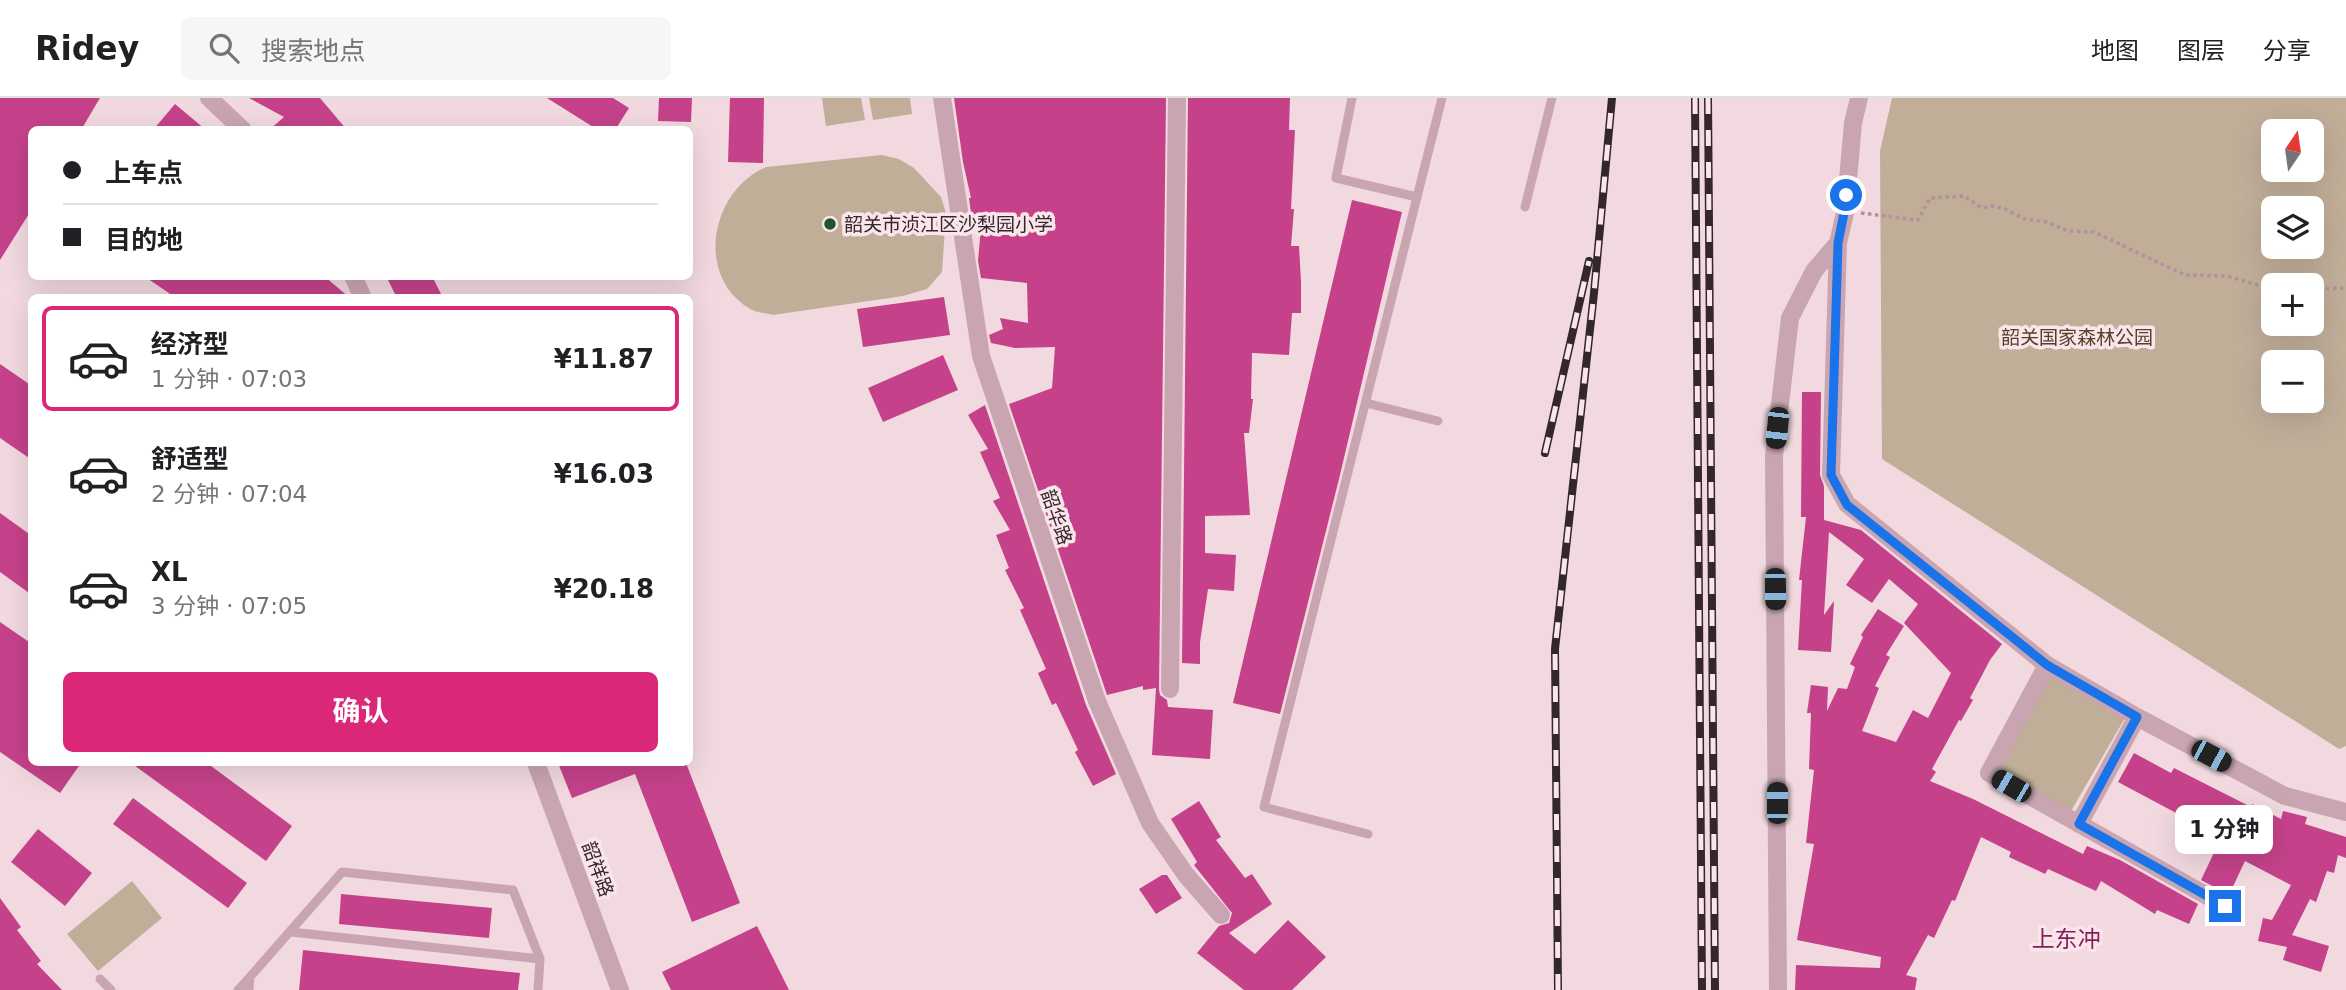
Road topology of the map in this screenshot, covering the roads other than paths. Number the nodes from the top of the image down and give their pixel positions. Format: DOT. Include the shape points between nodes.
graph roads {
  1 [pos="209,98"];
  2 [pos="942,98"];
  3 [pos="1177,98"];
  4 [pos="1352,98"];
  5 [pos="1442,98"];
  6 [pos="1552,98"];
  7 [pos="1859,98"];
  8 [pos="239,126"];
  9 [pos="1417,197"];
  10 [pos="1525,207"];
  11 [pos="1838,243"];
  12 [pos="1366,403"];
  13 [pos="1438,421"];
  14 [pos="2047,665"];
  15 [pos="1170,690"];
  16 [pos="2137,717"];
  17 [pos="537,766"];
  18 [pos="2346,812"];
  19 [pos="2079,824"];
  20 [pos="1368,834"];
  21 [pos="2225,906"];
  22 [pos="1221,915"];
  23 [pos="290,932"];
  24 [pos="540,959"];
  25 [pos="250,977"];
  26 [pos="100,979"];
  27 [pos="111,990"];
  28 [pos="238,990"];
  29 [pos="249,990"];
  30 [pos="538,990"];
  31 [pos="620,990"];
  32 [pos="1778,990"];
  1 -- 8 [label="street"];
  2 -- 22 [label="street, 韶华路" via="981,356 1093,688 1150,823"];
  3 -- 15 [label="street"];
  4 -- 9 [label="lane" via="1336,178"];
  5 -- 9 [label="lane"];
  6 -- 10 [label="lane"];
  7 -- 11 [label="street"];
  9 -- 12 [label="lane"];
  11 -- 14 [label="street" via="1831,475 1847,505"];
  11 -- 32 [label="street" via="1814,271 1790,317 1774,456"];
  12 -- 13 [label="lane"];
  12 -- 20 [label="lane" via="1264,807"];
  14 -- 16 [label="street"];
  14 -- 19 [label="street" via="1989,773"];
  16 -- 18 [label="street" via="2285,796"];
  16 -- 19 [label="street"];
  17 -- 31 [label="street, 韶祥路"];
  19 -- 21 [label="street"];
  23 -- 24 [label="lane"];
  23 -- 24 [label="lane" via="342,872 513,890"];
  23 -- 25 [label="lane"];
  24 -- 30 [label="lane"];
  25 -- 28 [label="lane"];
  25 -- 29 [label="lane"];
  26 -- 27 [label="lane"];
}
